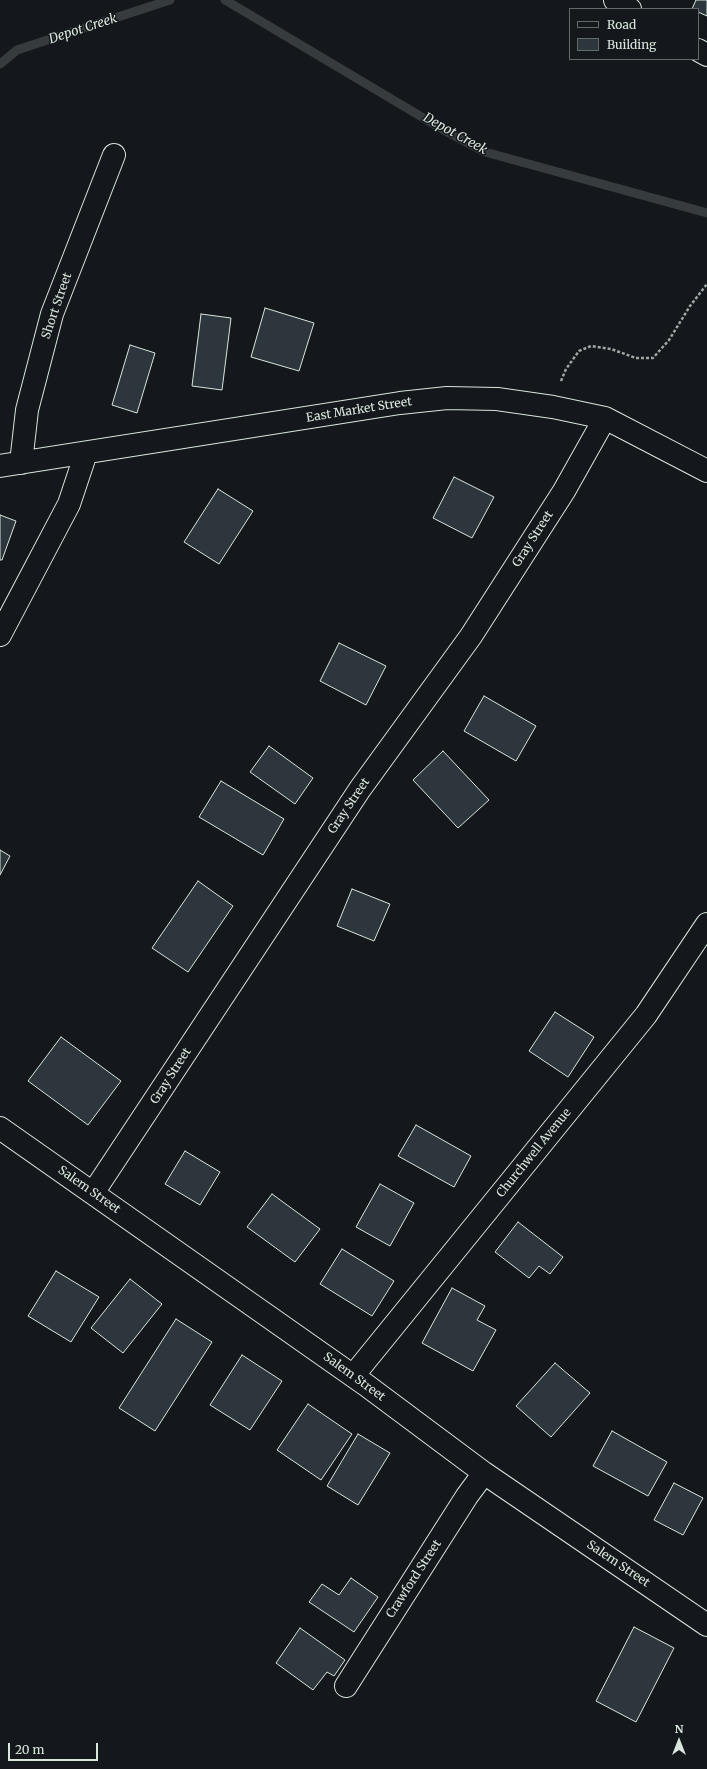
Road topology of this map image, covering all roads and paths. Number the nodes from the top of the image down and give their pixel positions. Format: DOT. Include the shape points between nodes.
graph roads {
  1 [pos="615,0"];
  2 [pos="628,8"];
  3 [pos="114,155"];
  4 [pos="707,284"];
  5 [pos="559,385"];
  6 [pos="605,418"];
  7 [pos="86,453"];
  8 [pos="10,464"];
  9 [pos="707,471"];
  10 [pos="0,635"];
  11 [pos="707,924"];
  12 [pos="0,1128"];
  13 [pos="93,1193"];
  14 [pos="353,1376"];
  15 [pos="484,1473"];
  16 [pos="707,1626"];
  17 [pos="346,1686"];
  1 -- 2 [label="street"];
  3 -- 8 [label="street, Short Street" via="52,314"];
  4 -- 5 [label="path" via="669,340 652,358 636,358 611,349 591,346 579,351 566,369"];
  6 -- 7 [label="street, East Market Street" via="497,399 447,398 400,403"];
  6 -- 9 [label="street, East Market Street"];
  6 -- 13 [label="street, Gray Street" via="564,490 471,636 360,789"];
  7 -- 8 [label="street, East Market Street"];
  7 -- 10 [label="street" via="69,504"];
  11 -- 14 [label="street, Churchwell Avenue" via="646,1015"];
  12 -- 13 [label="street, Salem Street"];
  13 -- 14 [label="street, Salem Street"];
  14 -- 15 [label="street, Salem Street"];
  15 -- 16 [label="street, Salem Street"];
  15 -- 17 [label="street, Crawford Street"];
}
